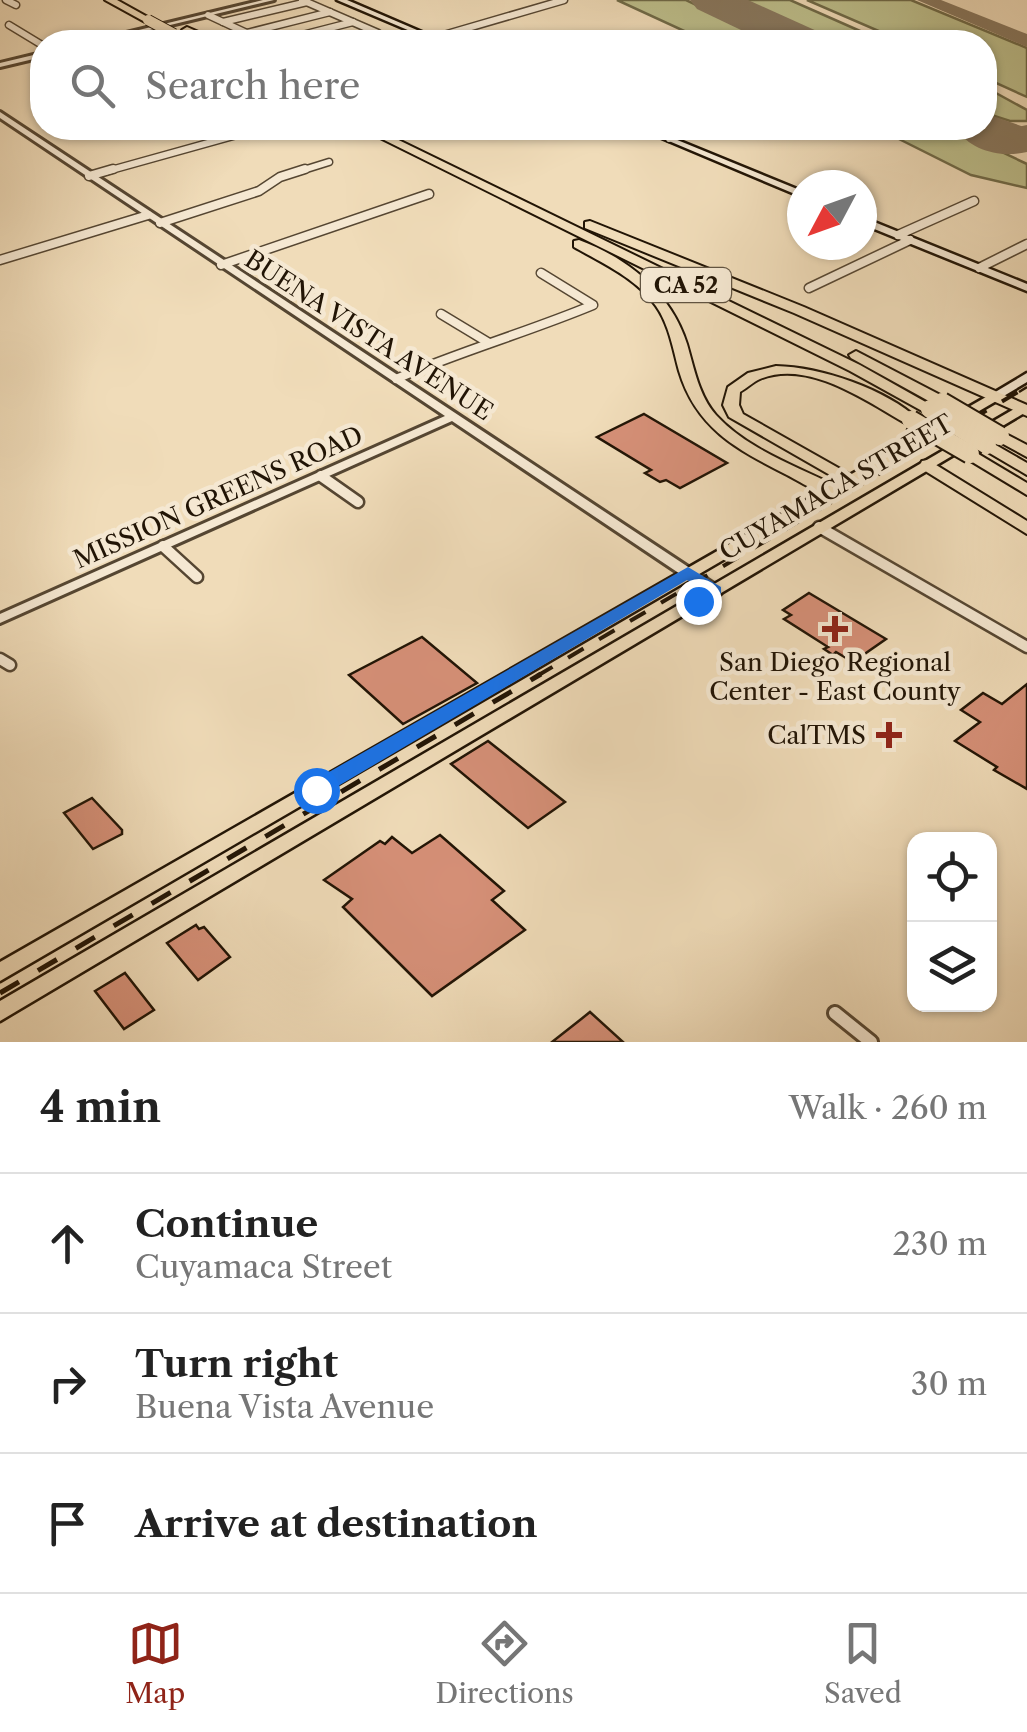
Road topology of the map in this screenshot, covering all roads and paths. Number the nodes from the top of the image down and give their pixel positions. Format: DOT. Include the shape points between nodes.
graph roads {
  1 [pos="6,0"];
  2 [pos="110,0"];
  3 [pos="130,0"];
  4 [pos="271,0"];
  5 [pos="340,0"];
  6 [pos="564,0"];
  7 [pos="304,1"];
  8 [pos="16,5"];
  9 [pos="330,12"];
  10 [pos="208,15"];
  11 [pos="223,22"];
  12 [pos="354,22"];
  13 [pos="9,25"];
  14 [pos="144,30"];
  15 [pos="167,30"];
  16 [pos="187,30"];
  17 [pos="238,30"];
  18 [pos="261,30"];
  19 [pos="322,30"];
  20 [pos="371,30"];
  21 [pos="411,30"];
  22 [pos="471,30"];
  23 [pos="30,38"];
  24 [pos="30,57"];
  25 [pos="0,65"];
  26 [pos="0,114"];
  27 [pos="30,135"];
  28 [pos="37,140"];
  29 [pos="219,140"];
  30 [pos="391,140"];
  31 [pos="413,140"];
  32 [pos="671,140"];
  33 [pos="329,162"];
  34 [pos="440,164"];
  35 [pos="89,176"];
  36 [pos="787,188"];
  37 [pos="429,194"];
  38 [pos="974,201"];
  39 [pos="148,215"];
  40 [pos="160,223"];
  41 [pos="590,225"];
  42 [pos="877,226"];
  43 [pos="904,238"];
  44 [pos="1027,244"];
  45 [pos="0,260"];
  46 [pos="222,265"];
  47 [pos="979,268"];
  48 [pos="542,273"];
  49 [pos="809,288"];
  50 [pos="1027,288"];
  51 [pos="441,314"];
  52 [pos="489,343"];
  53 [pos="1027,377"];
  54 [pos="396,379"];
  55 [pos="994,397"];
  56 [pos="936,406"];
  57 [pos="1025,408"];
  58 [pos="454,416"];
  59 [pos="994,440"];
  60 [pos="1027,452"];
  61 [pos="928,465"];
  62 [pos="1027,470"];
  63 [pos="321,476"];
  64 [pos="850,479"];
  65 [pos="830,490"];
  66 [pos="1027,490"];
  67 [pos="358,502"];
  68 [pos="819,527"];
  69 [pos="1027,529"];
  70 [pos="163,546"];
  71 [pos="688,572"];
  72 [pos="197,578"];
  73 [pos="715,590"];
  74 [pos="0,620"];
  75 [pos="1027,647"];
  76 [pos="0,972"];
  77 [pos="0,1012"];
  78 [pos="835,1013"];
  79 [pos="871,1042"];
  1 -- 8 [label="street"];
  2 -- 15 [label="highway, bridge"];
  3 -- 16 [label="highway"];
  4 -- 10 [label="street"];
  5 -- 21 [label="main road"];
  6 -- 22 [label="street"];
  7 -- 9 [label="street"];
  7 -- 11 [label="street"];
  9 -- 12 [label="street"];
  9 -- 18 [label="street"];
  10 -- 11 [label="street"];
  10 -- 14 [label="street"];
  11 -- 17 [label="street"];
  12 -- 19 [label="street"];
  12 -- 20 [label="street"];
  13 -- 23 [label="street"];
  24 -- 25 [label="street"];
  26 -- 27 [label="street, BUENA VISTA AVENUE"];
  28 -- 35 [label="street, BUENA VISTA AVENUE"];
  29 -- 35 [label="street"];
  30 -- 34 [label="highway, CA 52"];
  31 -- 41 [label="highway, CA 52"];
  32 -- 36 [label="main road"];
  33 -- 40 [label="street"];
  34 -- 56 [label="highway, CA 52"];
  34 -- 65 [label="highway" via="652,292 674,327 710,418"];
  35 -- 39 [label="street, BUENA VISTA AVENUE"];
  37 -- 46 [label="street"];
  38 -- 43 [label="street"];
  39 -- 40 [label="street, BUENA VISTA AVENUE"];
  39 -- 45 [label="street"];
  40 -- 46 [label="street, BUENA VISTA AVENUE"];
  41 -- 55 [label="highway"];
  41 -- 56 [label="highway, CA 52" via="851,352"];
  42 -- 43 [label="main road"];
  43 -- 47 [label="main road"];
  43 -- 49 [label="street"];
  44 -- 47 [label="street"];
  46 -- 54 [label="street, BUENA VISTA AVENUE"];
  47 -- 50 [label="main road"];
  48 -- 52 [label="street" via="593,304"];
  51 -- 52 [label="street"];
  52 -- 54 [label="street"];
  53 -- 55 [label="main road, CUYAMACA STREET"];
  54 -- 58 [label="street, BUENA VISTA AVENUE"];
  55 -- 57 [label="highway"];
  55 -- 64 [label="main road, CUYAMACA STREET"];
  56 -- 59 [label="highway, CA 52, bridge"];
  57 -- 61 [label="main road, CUYAMACA STREET"];
  58 -- 63 [label="street, MISSION GREENS ROAD"];
  58 -- 71 [label="street, BUENA VISTA AVENUE"];
  59 -- 60 [label="highway, CA 52"];
  59 -- 62 [label="highway, CA 52"];
  61 -- 68 [label="main road, CUYAMACA STREET"];
  61 -- 69 [label="highway"];
  63 -- 67 [label="street"];
  63 -- 70 [label="street, MISSION GREENS ROAD"];
  64 -- 65 [label="main road, CUYAMACA STREET"];
  64 -- 66 [label="highway, bridge" via="737,416 733,390 768,373 845,383"];
  65 -- 71 [label="main road, CUYAMACA STREET"];
  68 -- 73 [label="main road, CUYAMACA STREET"];
  68 -- 75 [label="street"];
  70 -- 72 [label="street"];
  70 -- 74 [label="street, MISSION GREENS ROAD"];
  71 -- 73 [label="street, BUENA VISTA AVENUE"];
  71 -- 76 [label="main road, CUYAMACA STREET"];
  73 -- 77 [label="main road, CUYAMACA STREET"];
  78 -- 79 [label="street"];
}
